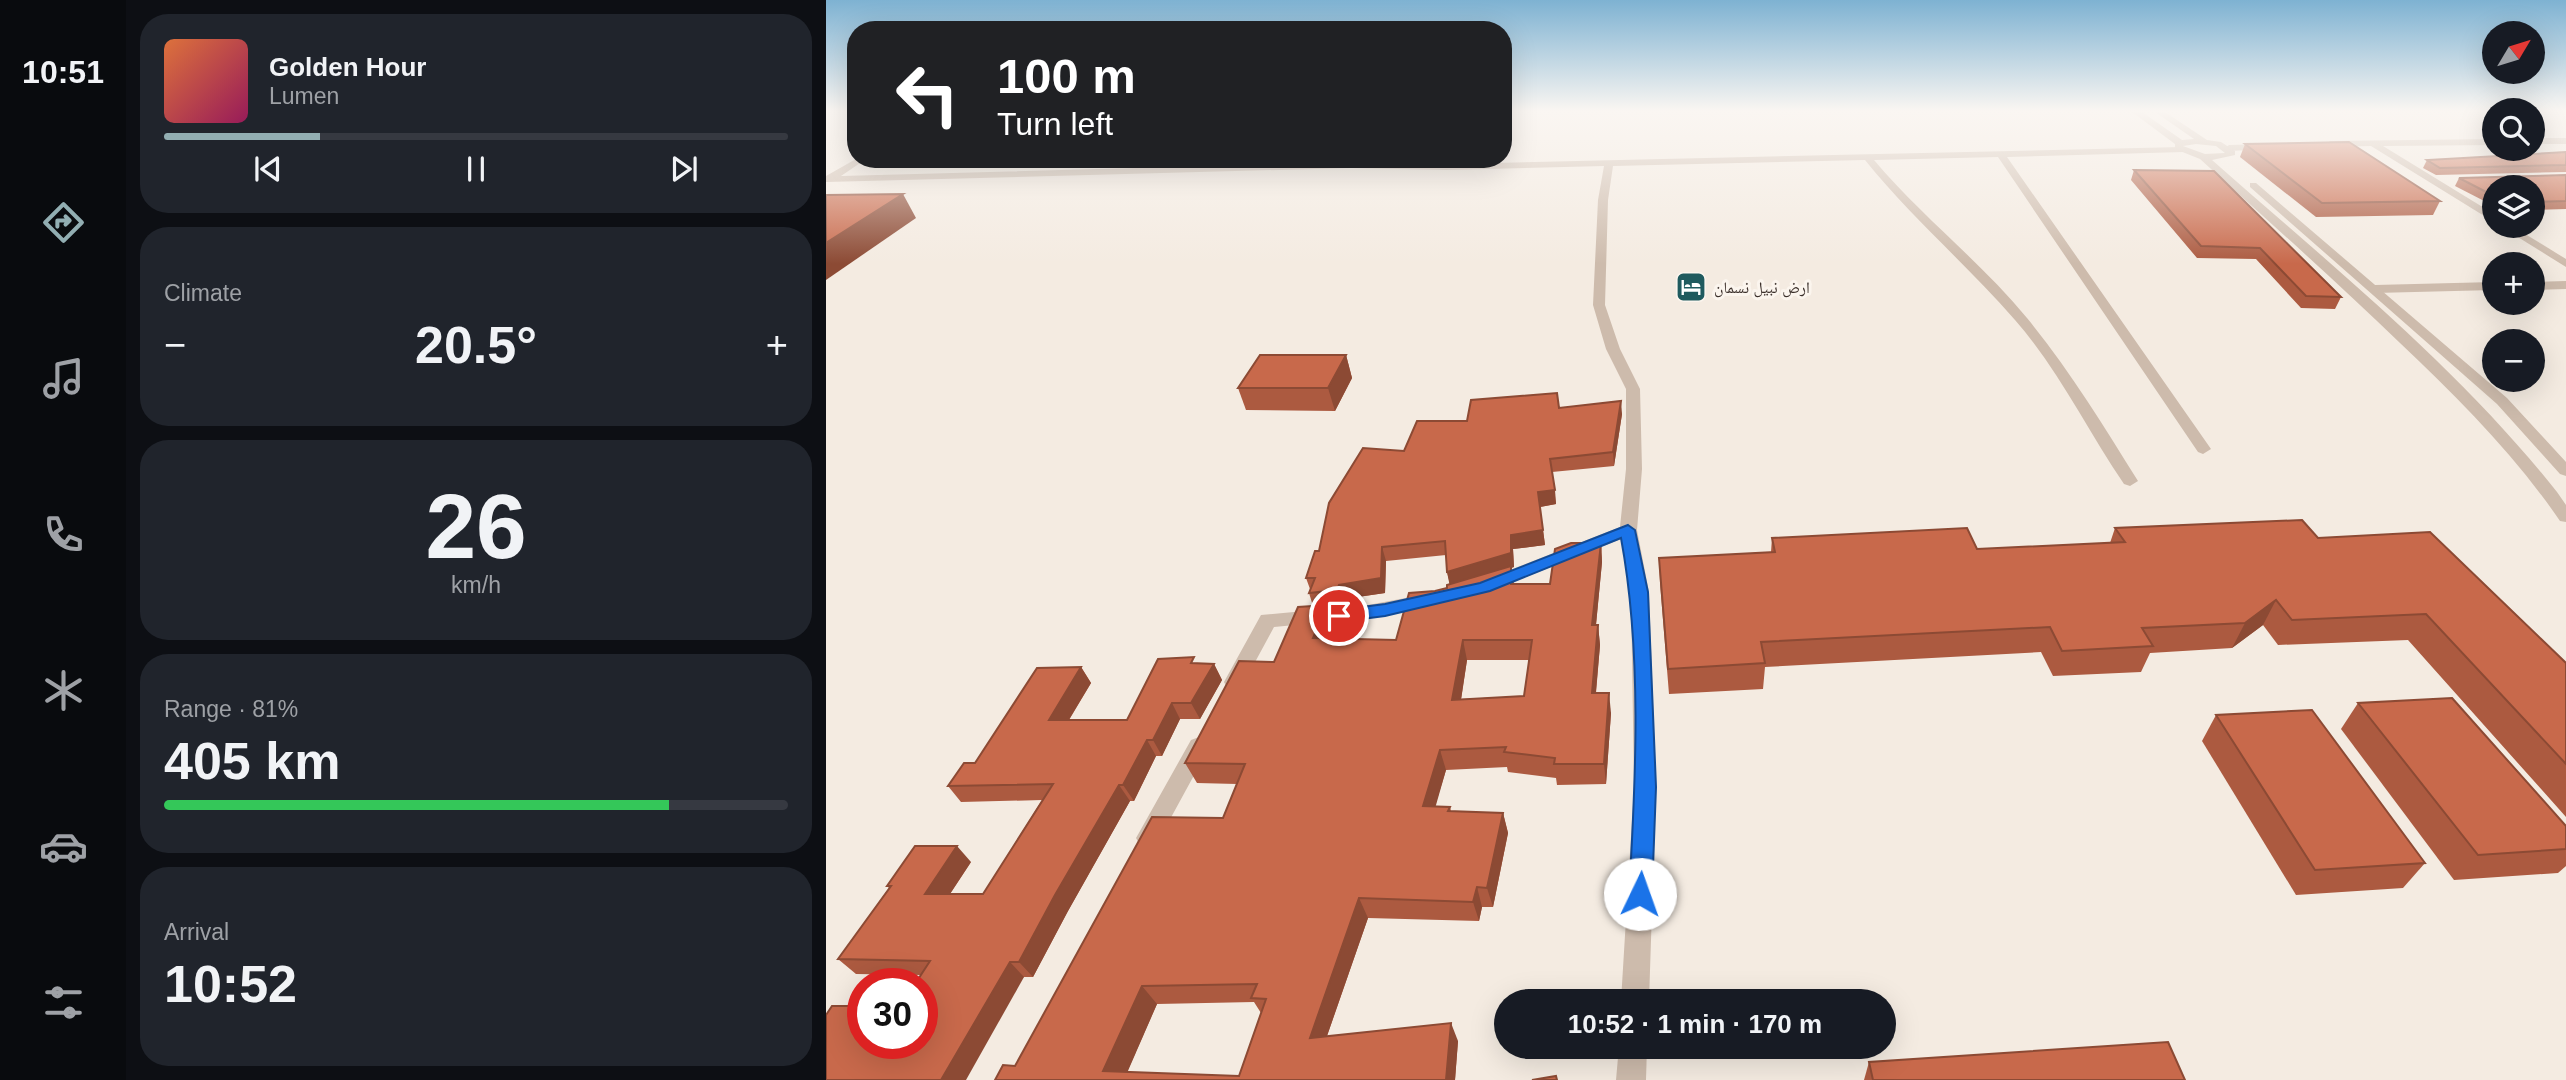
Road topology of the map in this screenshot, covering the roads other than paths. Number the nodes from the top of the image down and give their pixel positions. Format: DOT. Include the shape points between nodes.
graph roads {
  1 [pos="1635,162"];
  2 [pos="1871,162"];
  3 [pos="2006,162"];
  4 [pos="2209,162"];
  5 [pos="2235,162"];
  6 [pos="2403,162"];
  7 [pos="1512,163"];
  8 [pos="1609,163"];
  9 [pos="847,168"];
  10 [pos="1239,168"];
  11 [pos="827,179"];
  12 [pos="2459,180"];
  13 [pos="2433,181"];
  14 [pos="2482,212"];
  15 [pos="2524,238"];
  16 [pos="2566,264"];
  17 [pos="2566,285"];
  18 [pos="2482,286"];
  19 [pos="2545,286"];
  20 [pos="2375,289"];
  21 [pos="2203,449"];
  22 [pos="2566,471"];
  23 [pos="2130,481"];
  24 [pos="2566,517"];
  25 [pos="1628,530"];
  26 [pos="1472,590"];
  27 [pos="1447,596"];
  28 [pos="1223,701"];
  29 [pos="1210,726"];
  30 [pos="1136,860"];
  31 [pos="1636,989"];
  32 [pos="1632,1059"];
  33 [pos="1631,1080"];
  1 -- 8 [label="street"];
  2 -- 23 [label="street" via="2021,319 2069,382"];
  3 -- 21 [label="street"];
  4 -- 24 [label="street" via="2467,400 2546,486"];
  5 -- 20 [label="street"];
  6 -- 13 [label="street"];
  7 -- 8 [label="street"];
  8 -- 25 [label="street" via="1599,305 1613,349 1633,389 1634,469"];
  9 -- 11 [label="street"];
  10 -- 11 [label="street"];
  12 -- 13 [label="street"];
  13 -- 14 [label="street"];
  15 -- 16 [label="street"];
  17 -- 19 [label="street"];
  18 -- 20 [label="street"];
  20 -- 22 [label="street" via="2502,401"];
  25 -- 26 [label="street"];
  25 -- 31 [label="street" via="1640,592 1646,787"];
  27 -- 28 [label="street" via="1374,612 1268,620"];
  29 -- 30 [label="street"];
  32 -- 33 [label="street"];
}
